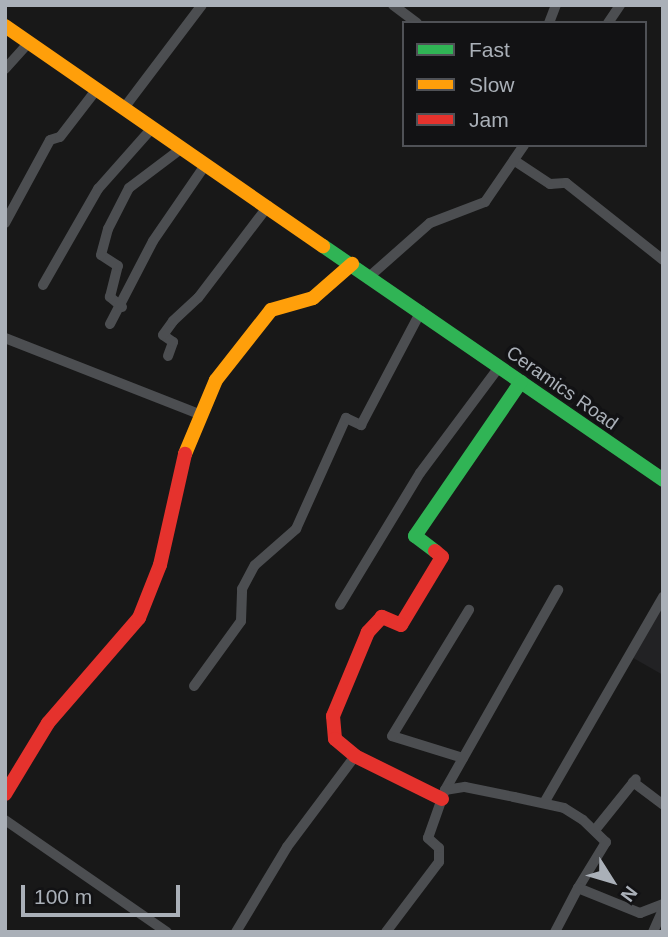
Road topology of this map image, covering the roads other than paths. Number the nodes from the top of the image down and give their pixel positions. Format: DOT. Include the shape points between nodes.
graph roads {
  1 [pos="202,5"];
  2 [pos="393,5"];
  3 [pos="620,5"];
  4 [pos="413,21"];
  5 [pos="609,21"];
  6 [pos="5,26"];
  7 [pos="29,43"];
  8 [pos="5,69"];
  9 [pos="97,89"];
  10 [pos="124,108"];
  11 [pos="153,127"];
  12 [pos="523,147"];
  13 [pos="182,148"];
  14 [pos="515,161"];
  15 [pos="206,164"];
  16 [pos="268,206"];
  17 [pos="5,223"];
  18 [pos="663,260"];
  19 [pos="352,264"];
  20 [pos="370,276"];
  21 [pos="43,285"];
  22 [pos="122,307"];
  23 [pos="421,311"];
  24 [pos="110,324"];
  25 [pos="5,338"];
  26 [pos="168,356"];
  27 [pos="499,367"];
  28 [pos="521,382"];
  29 [pos="199,414"];
  30 [pos="663,480"];
  31 [pos="558,590"];
  32 [pos="663,597"];
  33 [pos="340,605"];
  34 [pos="468,610"];
  35 [pos="194,685"];
  36 [pos="355,755"];
  37 [pos="463,758"];
  38 [pos="5,794"];
  39 [pos="444,794"];
  40 [pos="544,803"];
  41 [pos="663,805"];
  42 [pos="5,820"];
  43 [pos="596,830"];
  44 [pos="578,888"];
  45 [pos="663,904"];
  46 [pos="663,910"];
  47 [pos="167,932"];
  48 [pos="236,932"];
  49 [pos="386,932"];
  50 [pos="555,932"];
  51 [pos="653,932"];
  1 -- 10 [label="street"];
  2 -- 4 [label="street"];
  3 -- 5 [label="street"];
  6 -- 7 [label="street, Ceramics Road"];
  7 -- 8 [label="street"];
  7 -- 9 [label="street, Ceramics Road"];
  9 -- 10 [label="street, Ceramics Road"];
  9 -- 17 [label="street" via="46,145"];
  10 -- 11 [label="street, Ceramics Road"];
  11 -- 13 [label="street, Ceramics Road"];
  11 -- 21 [label="street" via="98,189"];
  12 -- 14 [label="street"];
  13 -- 15 [label="street, Ceramics Road"];
  13 -- 22 [label="street" via="130,188 108,229 101,255 118,266 110,297"];
  14 -- 18 [label="street" via="550,184 566,183"];
  14 -- 20 [label="street" via="485,202 430,223"];
  15 -- 16 [label="street, Ceramics Road"];
  15 -- 22 [label="street" via="153,241"];
  16 -- 19 [label="street, Ceramics Road"];
  16 -- 26 [label="street" via="198,298 163,335 173,342"];
  19 -- 20 [label="street, Ceramics Road"];
  19 -- 29 [label="street" via="313,298 271,310 216,380"];
  20 -- 23 [label="street, Ceramics Road"];
  22 -- 24 [label="street"];
  23 -- 27 [label="street, Ceramics Road"];
  23 -- 35 [label="street" via="361,425 346,418 296,529 255,565 242,589 241,621"];
  25 -- 29 [label="street"];
  27 -- 28 [label="street, Ceramics Road"];
  27 -- 33 [label="street" via="420,473"];
  28 -- 30 [label="street, Ceramics Road"];
  28 -- 36 [label="street" via="415,536 442,557 401,625 382,617 368,632 345,680 333,716 335,738"];
  29 -- 38 [label="street" via="139,618 48,723"];
  31 -- 37 [label="street" via="511,682"];
  32 -- 40 [label="street"];
  34 -- 37 [label="street" via="392,736"];
  36 -- 39 [label="street" via="385,776"];
  36 -- 48 [label="street" via="287,847"];
  37 -- 39 [label="street"];
  39 -- 40 [label="street" via="466,787"];
  39 -- 49 [label="street" via="428,838 439,848 439,862"];
  40 -- 43 [label="street" via="564,808"];
  41 -- 43 [label="street" via="634,780"];
  42 -- 47 [label="street"];
  43 -- 44 [label="street" via="606,842"];
  44 -- 45 [label="street" via="640,913"];
  44 -- 50 [label="street"];
  46 -- 51 [label="street"];
}
